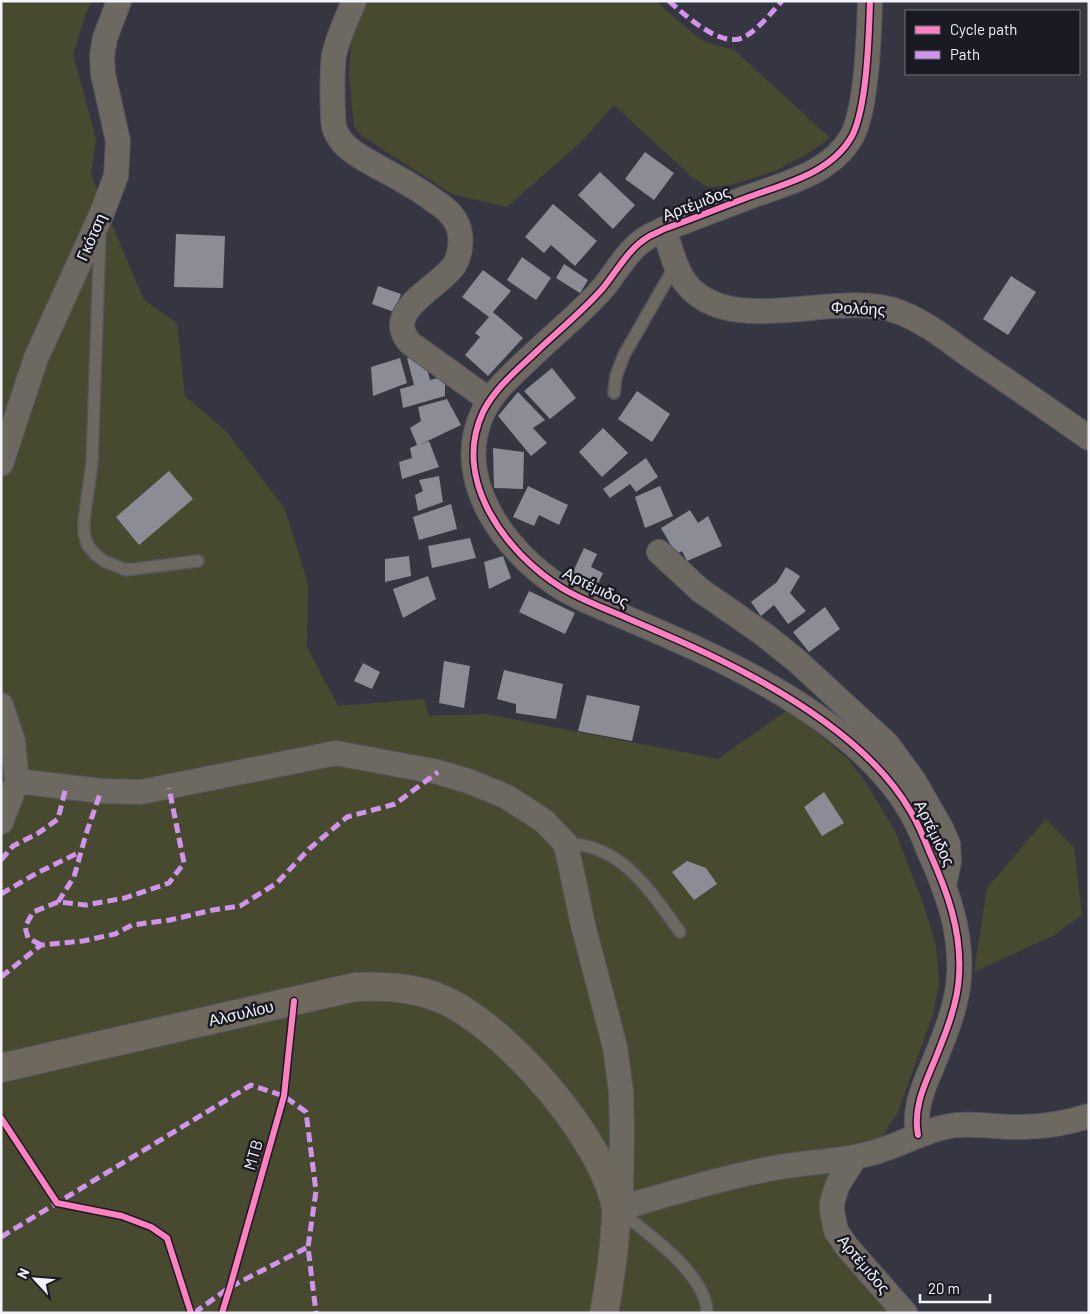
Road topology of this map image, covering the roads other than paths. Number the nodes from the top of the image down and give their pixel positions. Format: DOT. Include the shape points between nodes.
graph roads {
  1 [pos="119,1"];
  2 [pos="354,1"];
  3 [pos="870,1"];
  4 [pos="102,213"];
  5 [pos="664,229"];
  6 [pos="676,264"];
  7 [pos="614,393"];
  8 [pos="489,400"];
  9 [pos="1089,438"];
  10 [pos="1,464"];
  11 [pos="659,552"];
  12 [pos="198,561"];
  13 [pos="1,705"];
  14 [pos="17,781"];
  15 [pos="1,822"];
  16 [pos="566,844"];
  17 [pos="944,885"];
  18 [pos="680,932"];
  19 [pos="1,1068"];
  20 [pos="1089,1116"];
  21 [pos="918,1135"];
  22 [pos="855,1157"];
  23 [pos="616,1209"];
  24 [pos="604,1313"];
  25 [pos="707,1313"];
  26 [pos="905,1313"];
  1 -- 4 [label="street, Γκότση" via="102,56 118,141 116,176"];
  2 -- 8 [label="street" via="334,56 334,127 339,139 354,153 440,204 458,223 460,236 456,263 410,306 402,321 404,336"];
  3 -- 5 [label="street, Αρτέμιδος" via="858,121 845,146 804,177"];
  4 -- 10 [label="street, Γκότση" via="36,358"];
  4 -- 12 [label="lane" via="92,463 84,534 96,555 126,570"];
  5 -- 6 [label="street, Φολόης"];
  5 -- 8 [label="street, Αρτέμιδος" via="635,247 602,289"];
  6 -- 7 [label="lane" via="624,355"];
  6 -- 9 [label="street, Φολόης" via="684,281 696,294 711,303 738,311 826,306 878,307 899,312 942,337"];
  8 -- 17 [label="street, Αρτέμιδος" via="475,437 476,477 494,522 514,547 562,588 756,678 841,735 900,795 919,828"];
  11 -- 17 [label="street" via="700,590 796,660 887,744 914,781 948,844 949,862"];
  13 -- 14 [label="street" via="13,741"];
  14 -- 15 [label="street"];
  14 -- 16 [label="street" via="101,792 141,792 336,753 438,772 505,796 545,822"];
  16 -- 18 [label="lane" via="589,846 634,872"];
  16 -- 23 [label="street" via="619,1070 622,1158 621,1191"];
  17 -- 21 [label="street, Αρτέμιδος" via="958,938 960,974 948,1025 918,1102"];
  19 -- 23 [label="street, Αλσυλίου" via="356,987 416,991 471,1014 530,1066 592,1149 610,1187"];
  20 -- 21 [label="street" via="1061,1124 1022,1128 961,1124"];
  21 -- 22 [label="street"];
  22 -- 23 [label="street" via="736,1175"];
  22 -- 26 [label="street, Αρτέμιδος" via="838,1184 832,1202 836,1231"];
  23 -- 24 [label="street, Αλσυλίου" via="615,1241"];
  23 -- 25 [label="lane" via="662,1244 684,1266 702,1294"];
}
